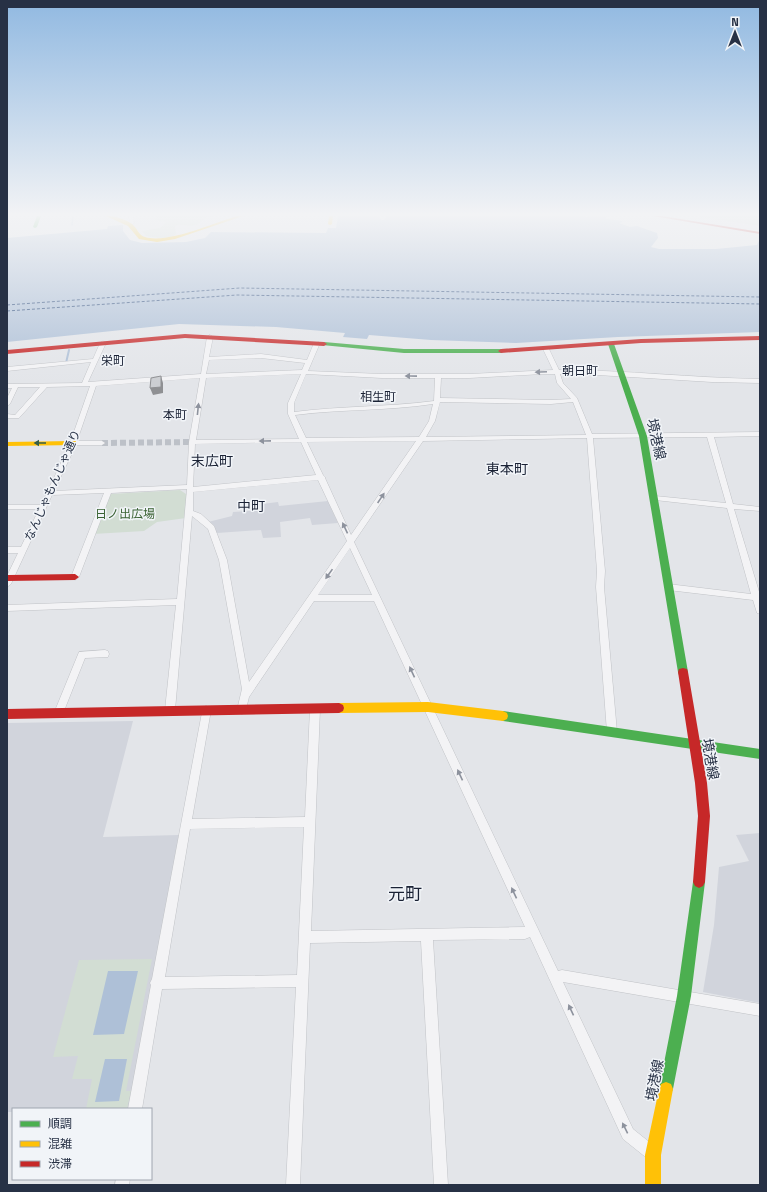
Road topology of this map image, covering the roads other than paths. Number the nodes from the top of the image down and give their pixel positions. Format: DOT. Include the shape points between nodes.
graph roads {
  1 [pos="210,337"];
  2 [pos="760,338"];
  3 [pos="103,343"];
  4 [pos="317,344"];
  5 [pos="612,344"];
  6 [pos="546,349"];
  7 [pos="7,352"];
  8 [pos="206,359"];
  9 [pos="96,360"];
  10 [pos="308,362"];
  11 [pos="7,369"];
  12 [pos="304,372"];
  13 [pos="557,372"];
  14 [pos="622,373"];
  15 [pos="202,376"];
  16 [pos="438,376"];
  17 [pos="760,381"];
  18 [pos="84,384"];
  19 [pos="94,384"];
  20 [pos="16,385"];
  21 [pos="45,385"];
  22 [pos="7,386"];
  23 [pos="575,400"];
  24 [pos="437,401"];
  25 [pos="7,404"];
  26 [pos="291,414"];
  27 [pos="7,416"];
  28 [pos="760,434"];
  29 [pos="710,435"];
  30 [pos="643,436"];
  31 [pos="590,437"];
  32 [pos="421,439"];
  33 [pos="304,440"];
  34 [pos="192,442"];
  35 [pos="73,443"];
  36 [pos="102,443"];
  37 [pos="7,444"];
  38 [pos="322,477"];
  39 [pos="190,489"];
  40 [pos="108,490"];
  41 [pos="50,493"];
  42 [pos="655,498"];
  43 [pos="731,506"];
  44 [pos="43,507"];
  45 [pos="7,508"];
  46 [pos="760,509"];
  47 [pos="189,512"];
  48 [pos="352,542"];
  49 [pos="7,550"];
  50 [pos="23,550"];
  51 [pos="75,577"];
  52 [pos="8,581"];
  53 [pos="668,587"];
  54 [pos="313,598"];
  55 [pos="377,598"];
  56 [pos="758,598"];
  57 [pos="180,602"];
  58 [pos="7,608"];
  59 [pos="760,611"];
  60 [pos="105,654"];
  61 [pos="246,694"];
  62 [pos="428,707"];
  63 [pos="315,709"];
  64 [pos="170,710"];
  65 [pos="206,710"];
  66 [pos="242,710"];
  67 [pos="59,713"];
  68 [pos="7,714"];
  69 [pos="612,732"];
  70 [pos="694,745"];
  71 [pos="760,754"];
  72 [pos="310,822"];
  73 [pos="186,824"];
  74 [pos="532,931"];
  75 [pos="427,935"];
  76 [pos="305,937"];
  77 [pos="556,978"];
  78 [pos="303,981"];
  79 [pos="156,983"];
  80 [pos="684,996"];
  81 [pos="760,1010"];
  82 [pos="135,1108"];
  83 [pos="653,1155"];
  84 [pos="293,1185"];
  85 [pos="441,1185"];
  86 [pos="653,1185"];
  1 -- 3 [label="main road" via="185,336"];
  1 -- 4 [label="main road"];
  1 -- 8 [label="street"];
  2 -- 5 [label="main road" via="659,340"];
  3 -- 7 [label="main road"];
  3 -- 9 [label="street"];
  4 -- 6 [label="main road" via="416,352"];
  4 -- 10 [label="street"];
  5 -- 6 [label="main road"];
  5 -- 14 [label="main road, 境港線"];
  6 -- 13 [label="street"];
  8 -- 10 [label="street" via="257,356"];
  8 -- 15 [label="street"];
  9 -- 11 [label="street"];
  9 -- 18 [label="street"];
  10 -- 12 [label="street"];
  12 -- 15 [label="street"];
  16 -- 12 [label="street, one-way"];
  12 -- 26 [label="street" via="291,403"];
  13 -- 14 [label="street"];
  13 -- 16 [label="street, one-way"];
  13 -- 23 [label="street" via="560,383"];
  14 -- 17 [label="street"];
  14 -- 30 [label="main road, 境港線"];
  15 -- 19 [label="street"];
  34 -- 15 [label="street, one-way" via="198,416"];
  16 -- 24 [label="street"];
  18 -- 19 [label="street"];
  18 -- 21 [label="street"];
  19 -- 35 [label="street, なんじゃもんじゃ通り"];
  20 -- 21 [label="street"];
  20 -- 22 [label="street"];
  20 -- 25 [label="street"];
  21 -- 27 [label="street" via="17,417"];
  23 -- 24 [label="street"];
  23 -- 31 [label="street"];
  24 -- 26 [label="street" via="393,408 346,408"];
  24 -- 32 [label="street" via="432,421"];
  26 -- 33 [label="street"];
  28 -- 29 [label="street"];
  29 -- 30 [label="street"];
  29 -- 43 [label="street"];
  30 -- 31 [label="street"];
  30 -- 42 [label="main road, 境港線"];
  31 -- 32 [label="street"];
  31 -- 69 [label="street"];
  32 -- 33 [label="street"];
  48 -- 32 [label="street, one-way"];
  33 -- 34 [label="street, one-way"];
  33 -- 38 [label="street"];
  34 -- 39 [label="street"];
  35 -- 36 [label="street"];
  35 -- 37 [label="main road, one-way"];
  35 -- 41 [label="street, なんじゃもんじゃ通り"];
  38 -- 39 [label="street"];
  48 -- 38 [label="street, one-way"];
  39 -- 40 [label="street"];
  39 -- 47 [label="street"];
  40 -- 41 [label="street"];
  40 -- 51 [label="street"];
  41 -- 44 [label="street, なんじゃもんじゃ通り"];
  42 -- 43 [label="street"];
  42 -- 53 [label="main road, 境港線"];
  43 -- 46 [label="street"];
  43 -- 56 [label="street"];
  44 -- 45 [label="street"];
  44 -- 50 [label="street, なんじゃもんじゃ通り"];
  47 -- 57 [label="street"];
  47 -- 61 [label="street" via="198,516 211,528 223,560"];
  48 -- 54 [label="street, one-way"];
  48 -- 55 [label="street"];
  49 -- 50 [label="street"];
  50 -- 52 [label="street, なんじゃもんじゃ通り"];
  51 -- 52 [label="main road"];
  53 -- 56 [label="street"];
  53 -- 70 [label="main road, 境港線"];
  54 -- 55 [label="street"];
  54 -- 61 [label="street"];
  62 -- 55 [label="street, one-way"];
  56 -- 59 [label="street"];
  57 -- 58 [label="street"];
  57 -- 64 [label="street"];
  60 -- 67 [label="street" via="82,655"];
  61 -- 66 [label="street"];
  62 -- 63 [label="main road"];
  62 -- 69 [label="main road"];
  74 -- 62 [label="street, one-way"];
  63 -- 66 [label="main road"];
  63 -- 72 [label="street"];
  64 -- 65 [label="main road"];
  64 -- 67 [label="main road"];
  65 -- 66 [label="main road"];
  65 -- 73 [label="street"];
  67 -- 68 [label="main road"];
  69 -- 70 [label="main road"];
  70 -- 71 [label="main road"];
  70 -- 80 [label="main road, 境港線" via="704,816 702,856"];
  72 -- 73 [label="street"];
  72 -- 76 [label="street"];
  73 -- 79 [label="street"];
  74 -- 75 [label="street"];
  74 -- 77 [label="street"];
  75 -- 76 [label="street"];
  75 -- 85 [label="street"];
  76 -- 78 [label="street"];
  77 -- 80 [label="street" via="562,976"];
  83 -- 77 [label="street, one-way" via="628,1134"];
  78 -- 79 [label="street"];
  78 -- 84 [label="street"];
  79 -- 82 [label="street"];
  80 -- 81 [label="street"];
  80 -- 83 [label="main road, 境港線"];
  83 -- 86 [label="main road, 境港線"];
}
